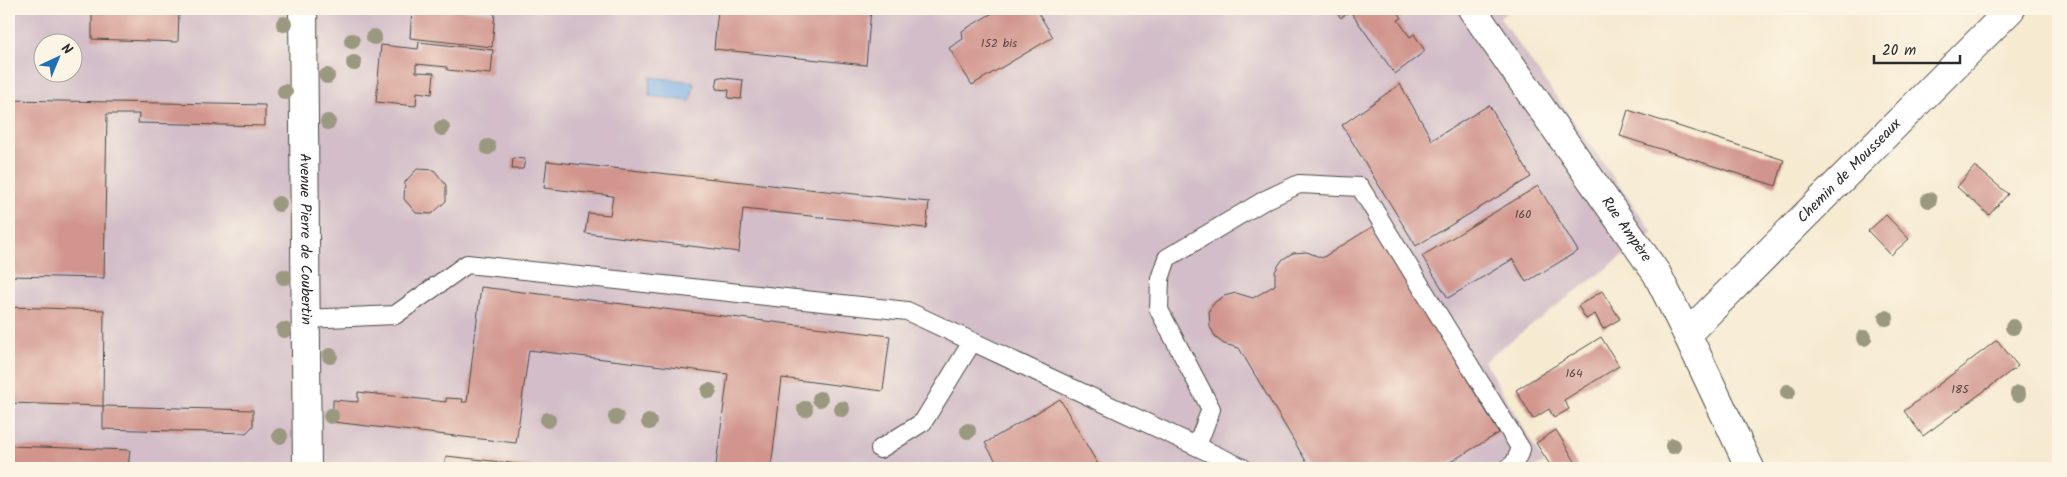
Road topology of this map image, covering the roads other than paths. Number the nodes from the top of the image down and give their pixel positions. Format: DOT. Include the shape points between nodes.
graph roads {
  1 [pos="303,9"];
  2 [pos="1472,9"];
  3 [pos="2011,9"];
  4 [pos="306,319"];
  5 [pos="1687,334"];
  6 [pos="972,342"];
  7 [pos="1197,446"];
  8 [pos="880,449"];
  9 [pos="307,468"];
  10 [pos="1243,468"];
  11 [pos="1508,468"];
  12 [pos="1750,468"];
  1 -- 4 [label="street, Avenue Pierre de Coubertin"];
  2 -- 5 [label="street, Rue Ampère" via="1657,274"];
  3 -- 5 [label="street, Chemin de Mousseaux"];
  4 -- 6 [label="lane" via="395,315 467,264 906,311"];
  4 -- 9 [label="street, Avenue Pierre de Coubertin"];
  5 -- 12 [label="street, Rue Ampère"];
  6 -- 7 [label="lane"];
  6 -- 8 [label="lane" via="923,422"];
  7 -- 10 [label="lane"];
  7 -- 11 [label="lane" via="1211,409 1159,310 1160,279 1167,258 1265,200 1299,184 1360,187 1521,449 1514,464"];
}
